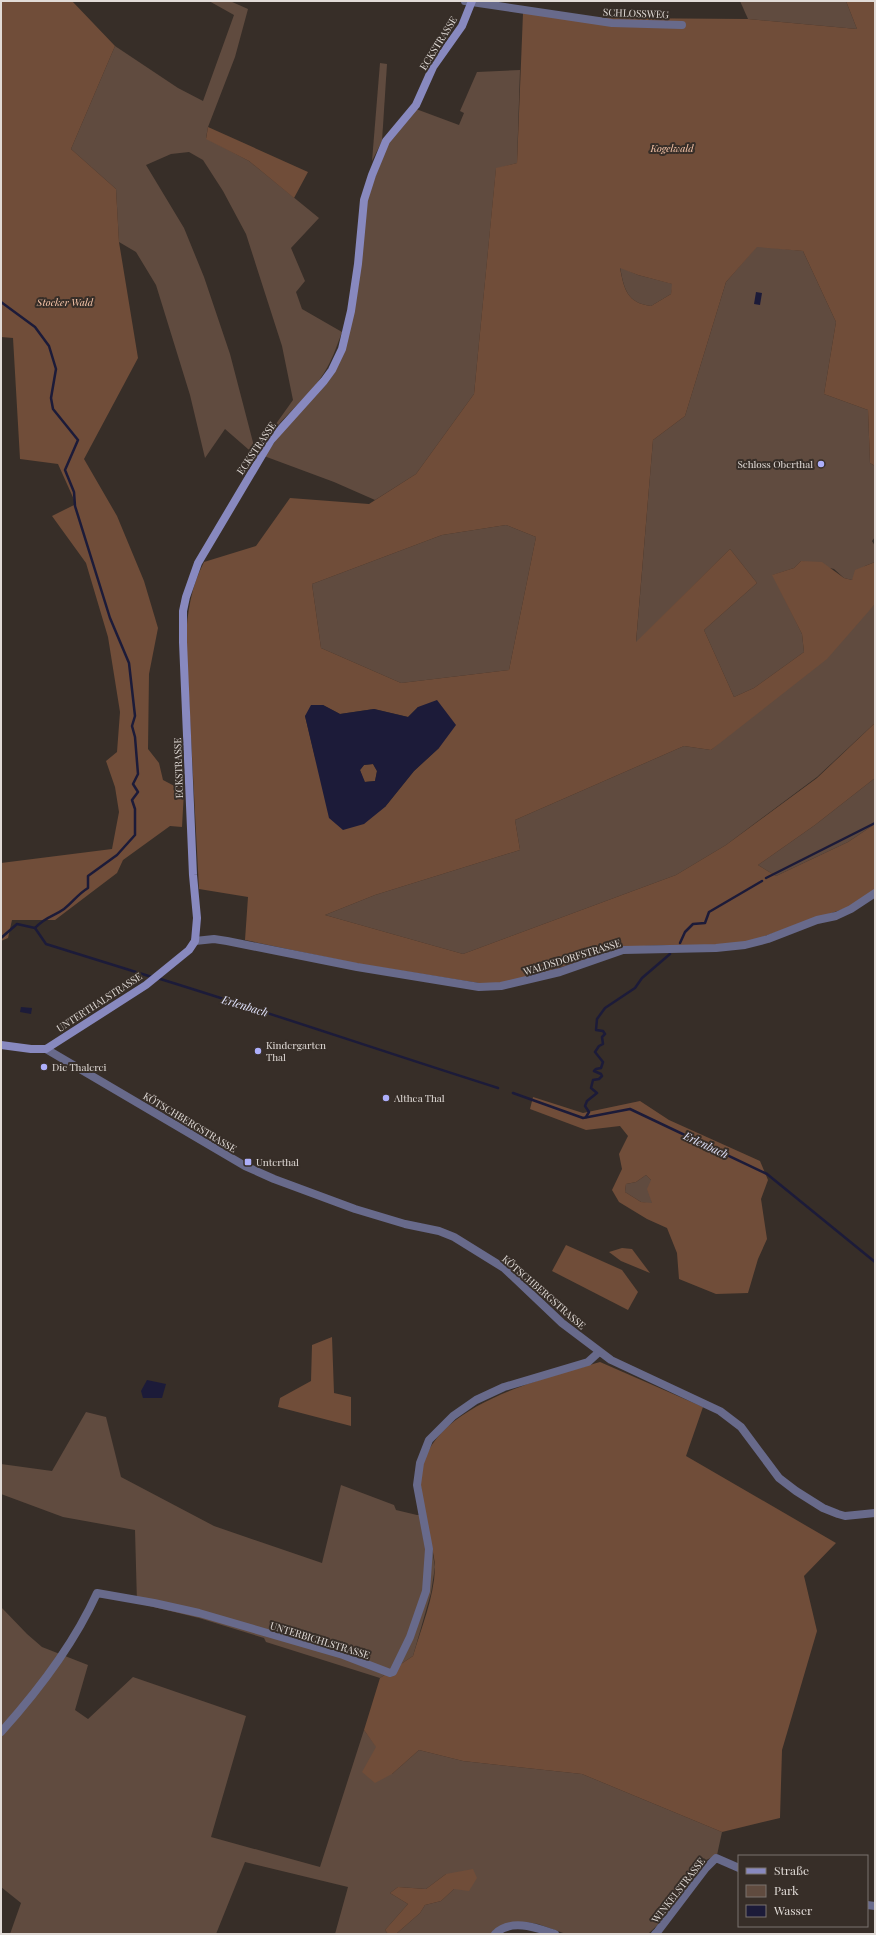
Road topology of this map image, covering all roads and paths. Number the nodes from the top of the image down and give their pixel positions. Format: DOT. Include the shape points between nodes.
graph roads {
  1 [pos="470,1"];
  2 [pos="682,25"];
  3 [pos="875,893"];
  4 [pos="195,941"];
  5 [pos="1,1045"];
  6 [pos="46,1048"];
  7 [pos="599,1352"];
  8 [pos="875,1513"];
  9 [pos="1,1732"];
  10 [pos="738,1868"];
  11 [pos="495,1934"];
  12 [pos="555,1934"];
  13 [pos="655,1934"];
  1 -- 2 [label="street, SCHLOSSWEG" via="612,23"];
  1 -- 4 [label="street, ECKSTRASSE" via="462,26 433,67 416,104 386,141 372,175 364,200 351,311 342,348 335,363 324,381 264,450 198,563 186,597 183,642 197,918"];
  3 -- 4 [label="street, WALDSDORFSTRASSE" via="852,909 836,916 744,945 623,950 560,972 501,986 479,987 357,967 214,939"];
  4 -- 6 [label="street, UNTERTHALSTRASSE" via="189,950 150,981"];
  5 -- 6 [label="street"];
  6 -- 7 [label="street, KÖTSCHBERGSTRASSE" via="245,1166 355,1209 405,1224 444,1232 454,1237 504,1268 562,1323"];
  7 -- 8 [label="street, KÖTSCHBERGSTRASSE" via="720,1411 748,1435 779,1478 823,1508 845,1516"];
  7 -- 9 [label="street, UNTERBICHLSTRASSE" via="588,1362 504,1387 476,1400 453,1416 429,1440 420,1464 417,1485 429,1549 426,1592 410,1637 393,1672 199,1613 97,1593 84,1623"];
  10 -- 13 [label="street, WINKELSTRASSE" via="716,1858"];
  11 -- 12 [label="street" via="508,1926 518,1925"];
}
